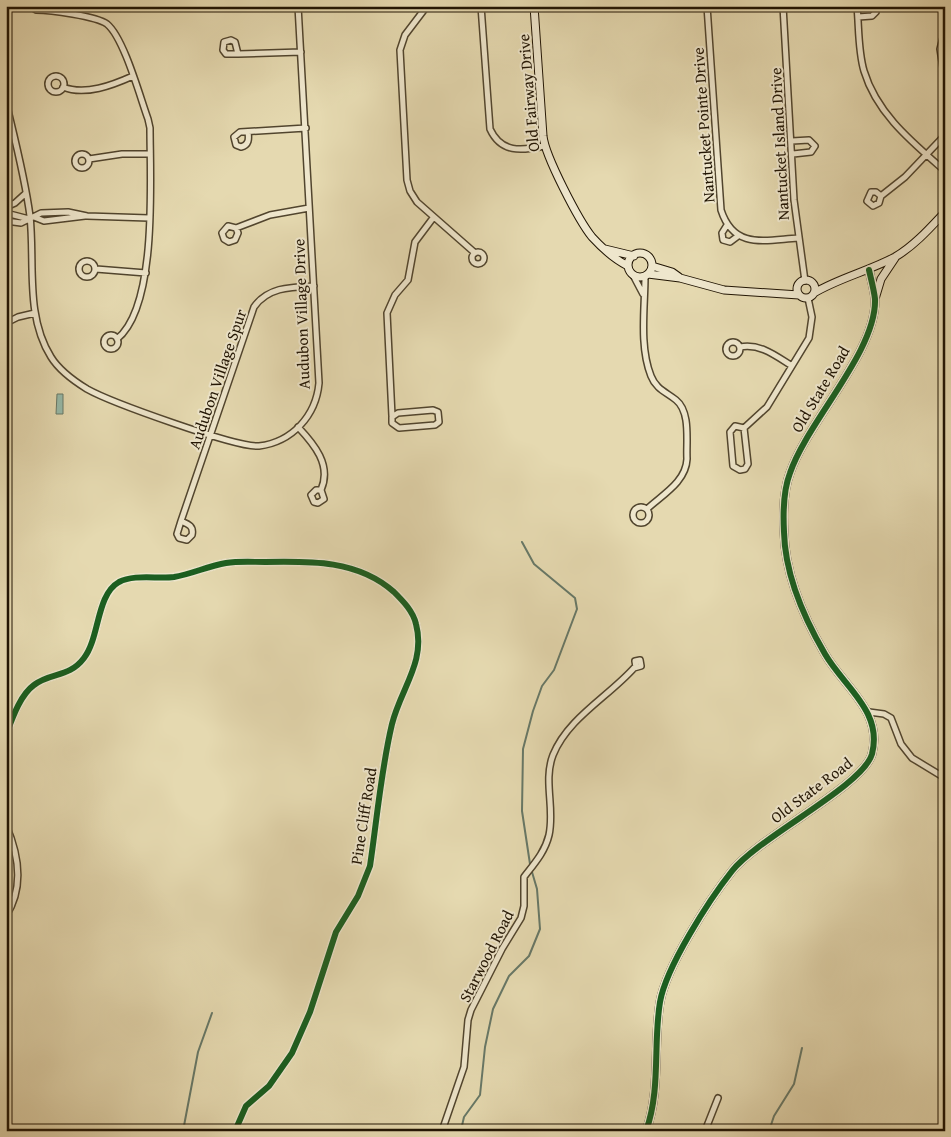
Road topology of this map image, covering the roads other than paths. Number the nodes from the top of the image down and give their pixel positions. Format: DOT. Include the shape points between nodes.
graph roads {
  1 [pos="30,6"];
  2 [pos="298,6"];
  3 [pos="428,6"];
  4 [pos="481,6"];
  5 [pos="534,6"];
  6 [pos="707,6"];
  7 [pos="783,6"];
  8 [pos="857,6"];
  9 [pos="877,6"];
  10 [pos="44,8"];
  11 [pos="858,17"];
  12 [pos="945,30"];
  13 [pos="300,52"];
  14 [pos="238,54"];
  15 [pos="133,76"];
  16 [pos="945,80"];
  17 [pos="63,87"];
  18 [pos="6,102"];
  19 [pos="306,128"];
  20 [pos="248,132"];
  21 [pos="945,135"];
  22 [pos="792,140"];
  23 [pos="544,146"];
  24 [pos="150,154"];
  25 [pos="793,154"];
  26 [pos="927,155"];
  27 [pos="89,159"];
  28 [pos="945,171"];
  29 [pos="26,193"];
  30 [pos="881,196"];
  31 [pos="6,207"];
  32 [pos="309,208"];
  33 [pos="945,212"];
  34 [pos="6,213"];
  35 [pos="32,218"];
  36 [pos="149,218"];
  37 [pos="434,218"];
  38 [pos="6,221"];
  39 [pos="727,225"];
  40 [pos="236,228"];
  41 [pos="738,236"];
  42 [pos="798,238"];
  43 [pos="606,249"];
  44 [pos="475,253"];
  45 [pos="634,256"];
  46 [pos="897,256"];
  47 [pos="628,266"];
  48 [pos="652,266"];
  49 [pos="96,269"];
  50 [pos="869,270"];
  51 [pos="146,272"];
  52 [pos="633,275"];
  53 [pos="646,275"];
  54 [pos="680,278"];
  55 [pos="808,282"];
  56 [pos="830,283"];
  57 [pos="798,285"];
  58 [pos="314,286"];
  59 [pos="780,292"];
  60 [pos="642,294"];
  61 [pos="799,295"];
  62 [pos="811,296"];
  63 [pos="875,300"];
  64 [pos="35,313"];
  65 [pos="6,323"];
  66 [pos="117,339"];
  67 [pos="740,347"];
  68 [pos="792,366"];
  69 [pos="392,416"];
  70 [pos="298,428"];
  71 [pos="744,428"];
  72 [pos="211,434"];
  73 [pos="320,490"];
  74 [pos="647,509"];
  75 [pos="180,521"];
  76 [pos="636,667"];
  77 [pos="869,712"];
  78 [pos="6,735"];
  79 [pos="945,778"];
  80 [pos="6,825"];
  81 [pos="6,916"];
  82 [pos="718,1098"];
  83 [pos="235,1131"];
  84 [pos="442,1131"];
  85 [pos="646,1131"];
  86 [pos="705,1131"];
  1 -- 10 [label="street" via="36,10"];
  2 -- 13 [label="street, Audubon Village Drive"];
  3 -- 37 [label="street" via="405,35 400,50 407,180 413,197"];
  4 -- 23 [label="street" via="490,129 497,140 511,149"];
  5 -- 23 [label="street, Old Fairway Drive"];
  6 -- 39 [label="street, Nantucket Pointe Drive" via="721,210"];
  7 -- 22 [label="street, Nantucket Island Drive"];
  8 -- 11 [label="street"];
  9 -- 11 [label="street" via="872,16"];
  10 -- 15 [label="street" via="108,25 118,38"];
  11 -- 26 [label="street" via="861,56 872,90 890,119"];
  12 -- 16 [label="street" via="940,49"];
  13 -- 14 [label="street"];
  13 -- 19 [label="street, Audubon Village Drive"];
  14 -- 14 [label="street" via="224,52 224,42 235,42"];
  15 -- 17 [label="street" via="114,85 95,88 77,90"];
  15 -- 24 [label="street" via="150,128"];
  18 -- 29 [label="street, Audubon Village Drive"];
  19 -- 20 [label="street"];
  19 -- 32 [label="street, Audubon Village Drive"];
  20 -- 20 [label="street" via="235,135 236,145 241,147 249,141"];
  21 -- 26 [label="street"];
  22 -- 25 [label="street, Nantucket Island Drive"];
  22 -- 25 [label="street" via="809,140 815,146 811,152"];
  23 -- 43 [label="street, Old Fairway Drive" via="589,232"];
  24 -- 27 [label="street"];
  24 -- 36 [label="street"];
  25 -- 42 [label="street, Nantucket Island Drive"];
  26 -- 28 [label="street"];
  26 -- 30 [label="street"];
  29 -- 31 [label="street"];
  29 -- 35 [label="street, Audubon Village Drive"];
  32 -- 40 [label="street" via="270,214"];
  32 -- 58 [label="street, Audubon Village Drive"];
  33 -- 46 [label="street"];
  34 -- 35 [label="street"];
  35 -- 36 [label="street" via="41,213 68,212 87,216"];
  35 -- 38 [label="street" via="18,223"];
  35 -- 64 [label="street, Audubon Village Drive"];
  36 -- 51 [label="street"];
  37 -- 44 [label="street"];
  37 -- 69 [label="street" via="415,242 408,280 386,313"];
  39 -- 41 [label="street, Nantucket Pointe Drive"];
  39 -- 41 [label="street" via="722,233 723,240 730,242"];
  41 -- 42 [label="street" via="756,240"];
  42 -- 55 [label="street, Nantucket Island Drive"];
  43 -- 45 [label="street"];
  43 -- 47 [label="street, Old Fairway Drive" via="609,255"];
  45 -- 47 [label="street"];
  45 -- 48 [label="street" via="646,255"];
  46 -- 50 [label="street"];
  46 -- 63 [label="street" via="881,279"];
  47 -- 52 [label="street"];
  48 -- 53 [label="street"];
  48 -- 54 [label="street"];
  49 -- 51 [label="street"];
  50 -- 56 [label="street"];
  50 -- 63 [label="street, Old State Road"];
  51 -- 66 [label="street" via="124,334"];
  52 -- 53 [label="street"];
  52 -- 60 [label="street"];
  53 -- 54 [label="street"];
  53 -- 60 [label="street"];
  54 -- 59 [label="street" via="724,290"];
  55 -- 56 [label="street"];
  55 -- 57 [label="street"];
  55 -- 62 [label="street"];
  56 -- 62 [label="street"];
  57 -- 59 [label="street"];
  57 -- 61 [label="street"];
  58 -- 70 [label="street, Audubon Village Drive" via="319,383 314,408"];
  58 -- 72 [label="street, Audubon Village Spur" via="275,290 258,302"];
  59 -- 61 [label="street"];
  60 -- 74 [label="street" via="648,367 655,384 678,401 682,408 687,459 680,480"];
  61 -- 62 [label="street"];
  62 -- 68 [label="street" via="811,332"];
  63 -- 77 [label="street, Old State Road" via="869,326 854,361 793,464 784,500 787,561 795,590 826,655"];
  64 -- 65 [label="street"];
  64 -- 72 [label="street, Audubon Village Drive" via="40,336 51,357 88,390"];
  67 -- 68 [label="street" via="755,346 767,350"];
  68 -- 71 [label="street" via="767,407"];
  69 -- 69 [label="street" via="392,423 399,428 435,425 440,419 438,412 433,410"];
  70 -- 72 [label="street, Audubon Village Drive" via="279,441 258,446"];
  70 -- 73 [label="street" via="322,459"];
  71 -- 71 [label="street" via="735,426 730,434 733,466 740,470 748,464"];
  72 -- 75 [label="street, Audubon Village Spur"];
  76 -- 84 [label="street, Starwood Road" via="588,710 554,753 549,771 549,836 536,863 524,877 521,918 471,1010 464,1067"];
  77 -- 79 [label="street" via="892,718 902,744 912,758"];
  77 -- 85 [label="street, Old State Road" via="874,737 869,762 839,789 747,854 714,895 696,924 660,1000 654,1100"];
  78 -- 83 [label="street, Pine Cliff Road" via="27,690 35,683 71,671 85,657 95,640 103,602 119,582 173,577 226,563 307,561 352,568 388,587 409,608 416,622 417,660 392,722 366,881 336,932 310,1012 292,1053 269,1086 246,1106"];
  80 -- 81 [label="street" via="14,844 18,889"];
  82 -- 86 [label="street"];
}
